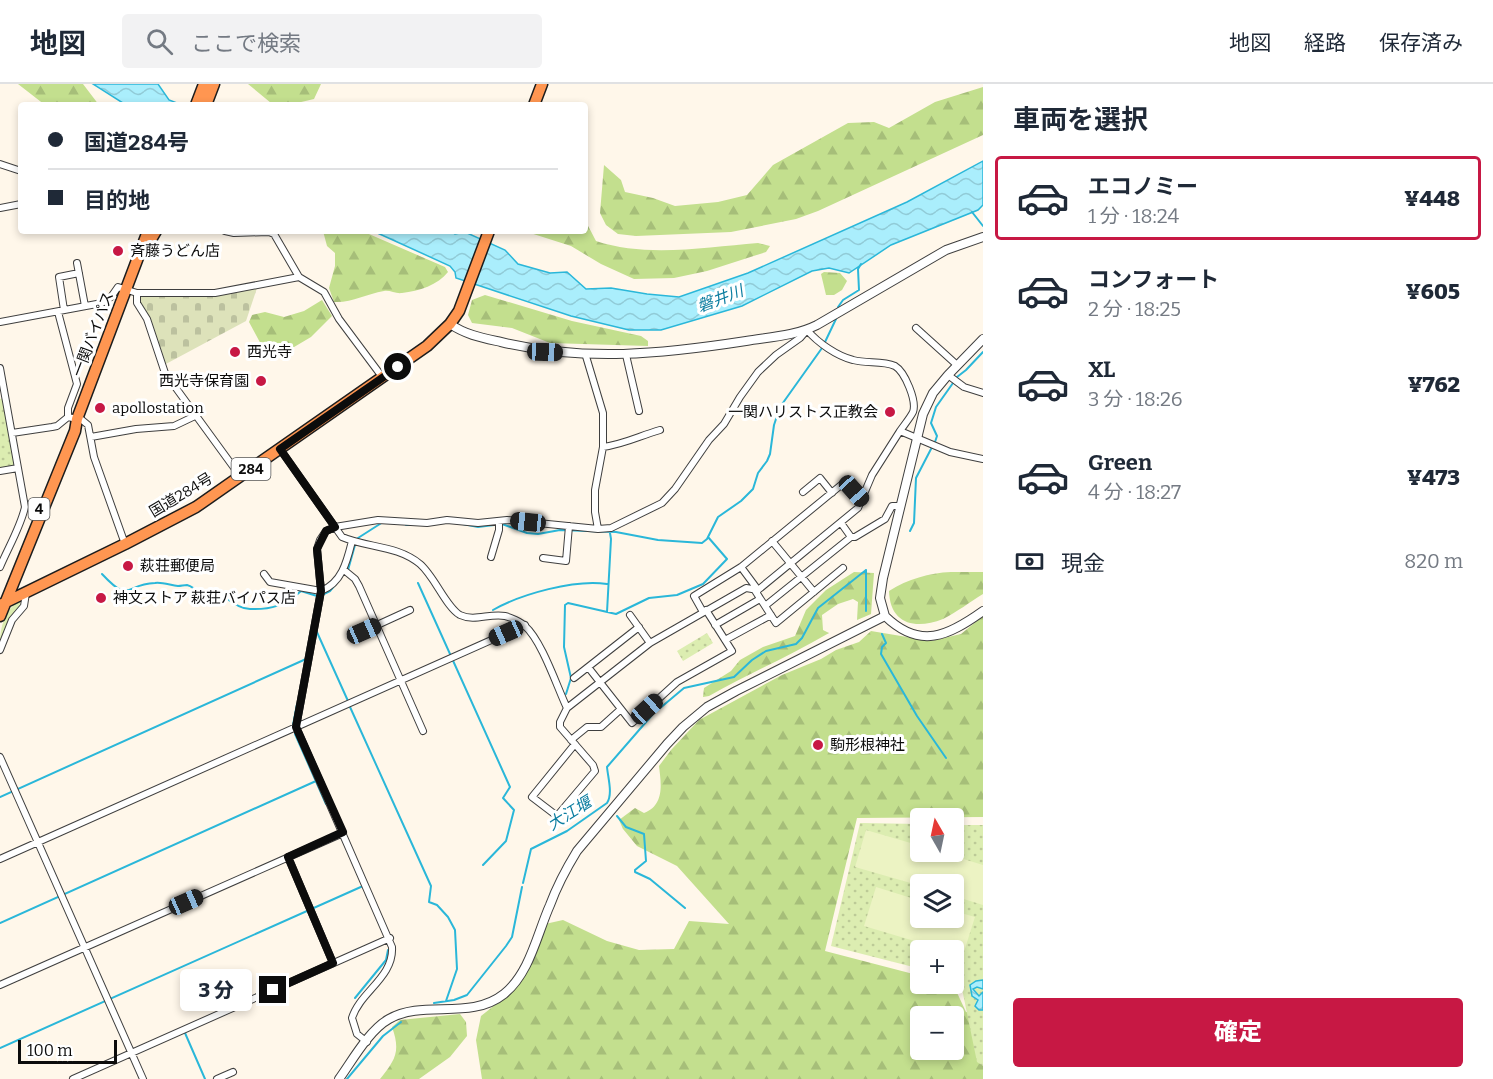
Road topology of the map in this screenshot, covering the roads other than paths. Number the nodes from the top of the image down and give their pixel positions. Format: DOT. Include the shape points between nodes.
graph roads {
  1 [pos="204,84"];
  2 [pos="214,84"];
  3 [pos="542,84"];
  4 [pos="197,102"];
  5 [pos="207,102"];
  6 [pos="535,102"];
  7 [pos="0,164"];
  8 [pos="18,170"];
  9 [pos="18,205"];
  10 [pos="0,208"];
  11 [pos="147,234"];
  12 [pos="154,234"];
  13 [pos="274,234"];
  14 [pos="488,234"];
  15 [pos="983,237"];
  16 [pos="137,260"];
  17 [pos="77,263"];
  18 [pos="79,273"];
  19 [pos="298,277"];
  20 [pos="132,291"];
  21 [pos="85,306"];
  22 [pos="61,311"];
  23 [pos="0,322"];
  24 [pos="450,324"];
  25 [pos="916,328"];
  26 [pos="807,330"];
  27 [pos="983,339"];
  28 [pos="585,353"];
  29 [pos="626,355"];
  30 [pos="957,365"];
  31 [pos="0,368"];
  32 [pos="948,375"];
  33 [pos="383,378"];
  34 [pos="983,393"];
  35 [pos="639,411"];
  36 [pos="195,416"];
  37 [pos="73,418"];
  38 [pos="660,430"];
  39 [pos="900,431"];
  40 [pos="12,433"];
  41 [pos="91,437"];
  42 [pos="917,438"];
  43 [pos="603,447"];
  44 [pos="280,449"];
  45 [pos="983,459"];
  46 [pos="18,468"];
  47 [pos="0,471"];
  48 [pos="240,476"];
  49 [pos="803,492"];
  50 [pos="832,493"];
  51 [pos="862,500"];
  52 [pos="900,506"];
  53 [pos="499,521"];
  54 [pos="841,524"];
  55 [pos="570,526"];
  56 [pos="335,527"];
  57 [pos="598,529"];
  58 [pos="851,537"];
  59 [pos="352,541"];
  60 [pos="772,541"];
  61 [pos="125,544"];
  62 [pos="491,557"];
  63 [pos="543,558"];
  64 [pos="790,564"];
  65 [pos="0,567"];
  66 [pos="741,567"];
  67 [pos="843,568"];
  68 [pos="344,570"];
  69 [pos="264,574"];
  70 [pos="801,577"];
  71 [pos="756,589"];
  72 [pos="321,591"];
  73 [pos="26,592"];
  74 [pos="814,592"];
  75 [pos="760,599"];
  76 [pos="3,603"];
  77 [pos="765,606"];
  78 [pos="410,610"];
  79 [pos="704,611"];
  80 [pos="983,611"];
  81 [pos="630,615"];
  82 [pos="771,615"];
  83 [pos="0,616"];
  84 [pos="885,616"];
  85 [pos="525,625"];
  86 [pos="716,625"];
  87 [pos="376,626"];
  88 [pos="639,627"];
  89 [pos="351,637"];
  90 [pos="725,640"];
  91 [pos="650,643"];
  92 [pos="0,650"];
  93 [pos="588,667"];
  94 [pos="574,678"];
  95 [pos="402,680"];
  96 [pos="600,682"];
  97 [pos="567,708"];
  98 [pos="621,709"];
  99 [pos="296,727"];
  100 [pos="423,731"];
  101 [pos="573,742"];
  102 [pos="0,757"];
  103 [pos="343,832"];
  104 [pos="38,843"];
  105 [pos="288,857"];
  106 [pos="0,859"];
  107 [pos="390,938"];
  108 [pos="84,947"];
  109 [pos="333,963"];
  110 [pos="0,985"];
  111 [pos="366,1042"];
  112 [pos="131,1053"];
  113 [pos="233,1072"];
  114 [pos="73,1079"];
  115 [pos="143,1079"];
  116 [pos="217,1079"];
  117 [pos="339,1079"];
  1 -- 4 [label="highway"];
  2 -- 5 [label="highway"];
  3 -- 6 [label="highway"];
  7 -- 8 [label="street"];
  9 -- 10 [label="street"];
  11 -- 16 [label="highway, 一関バイパス / 4"];
  12 -- 16 [label="highway, 一関バイパス / 4"];
  13 -- 19 [label="street"];
  14 -- 24 [label="highway, 国道284号 / 284" via="466,296"];
  15 -- 26 [label="street" via="946,250"];
  16 -- 20 [label="highway, 一関バイパス / 4"];
  17 -- 18 [label="street"];
  18 -- 21 [label="street"];
  18 -- 22 [label="street" via="59,277"];
  19 -- 20 [label="street" via="214,293"];
  19 -- 33 [label="street" via="324,292"];
  20 -- 21 [label="street" via="118,287 107,301"];
  20 -- 36 [label="street" via="147,319 165,373"];
  20 -- 37 [label="highway, 一関バイパス / 4"];
  21 -- 22 [label="street"];
  22 -- 23 [label="street"];
  22 -- 37 [label="street" via="77,384 68,408"];
  24 -- 28 [label="street" via="468,335 534,350"];
  24 -- 33 [label="highway, 国道284号 / 284" via="428,346"];
  25 -- 30 [label="street"];
  26 -- 29 [label="street" via="683,351"];
  26 -- 39 [label="street" via="839,354 855,361 895,366 902,373 914,403"];
  26 -- 57 [label="street" via="758,372 724,424 663,503 611,528"];
  27 -- 30 [label="street"];
  28 -- 29 [label="street"];
  28 -- 43 [label="street" via="603,413"];
  29 -- 35 [label="street"];
  30 -- 32 [label="street"];
  31 -- 40 [label="street"];
  32 -- 34 [label="street" via="964,387"];
  32 -- 42 [label="street" via="933,393"];
  33 -- 44 [label="highway, 国道284号 / 284"];
  36 -- 41 [label="street" via="174,426"];
  36 -- 48 [label="street"];
  37 -- 40 [label="street" via="57,426"];
  37 -- 41 [label="street" via="88,425"];
  37 -- 76 [label="highway, 一関バイパス / 4"];
  38 -- 43 [label="street" via="625,444"];
  39 -- 42 [label="street"];
  39 -- 51 [label="street" via="872,475"];
  40 -- 46 [label="street"];
  41 -- 61 [label="street" via="93,457"];
  42 -- 45 [label="street" via="950,452"];
  42 -- 52 [label="street"];
  43 -- 57 [label="street" via="595,490"];
  44 -- 48 [label="highway, 国道284号 / 284"];
  44 -- 56 [label="street"];
  46 -- 47 [label="street"];
  46 -- 65 [label="street" via="25,507"];
  48 -- 61 [label="highway, 国道284号 / 284" via="196,507"];
  49 -- 50 [label="street" via="820,478"];
  50 -- 51 [label="street" via="846,482"];
  50 -- 60 [label="street"];
  51 -- 54 [label="street"];
  52 -- 58 [label="street" via="892,506 885,519"];
  52 -- 84 [label="street" via="880,598"];
  53 -- 55 [label="street"];
  53 -- 56 [label="street" via="378,520"];
  53 -- 62 [label="street"];
  54 -- 58 [label="street"];
  54 -- 64 [label="street"];
  55 -- 57 [label="street"];
  55 -- 63 [label="street" via="566,561"];
  56 -- 59 [label="street" via="342,537"];
  56 -- 72 [label="street" via="326,531 317,549"];
  58 -- 70 [label="street"];
  59 -- 68 [label="street"];
  59 -- 85 [label="street" via="409,556 432,577 457,614 471,619 505,616"];
  60 -- 64 [label="street"];
  60 -- 66 [label="street"];
  61 -- 73 [label="highway, 国道284号 / 284"];
  64 -- 70 [label="street"];
  64 -- 71 [label="street"];
  66 -- 71 [label="street"];
  66 -- 79 [label="street" via="694,596"];
  67 -- 74 [label="street"];
  68 -- 72 [label="street" via="328,589"];
  68 -- 87 [label="street" via="356,579"];
  69 -- 72 [label="street" via="270,582"];
  70 -- 74 [label="street"];
  70 -- 77 [label="street"];
  71 -- 75 [label="street"];
  71 -- 79 [label="street" via="746,588"];
  72 -- 99 [label="street"];
  73 -- 76 [label="highway, 国道284号 / 284"];
  73 -- 92 [label="street" via="24,606 12,621"];
  74 -- 82 [label="street" via="776,623"];
  75 -- 77 [label="street"];
  75 -- 86 [label="street"];
  76 -- 83 [label="highway, 一関バイパス / 4"];
  77 -- 82 [label="street"];
  78 -- 87 [label="street"];
  79 -- 86 [label="street"];
  79 -- 91 [label="street"];
  80 -- 84 [label="street" via="954,630 924,637 907,634"];
  81 -- 88 [label="street"];
  82 -- 90 [label="street"];
  84 -- 111 [label="street" via="736,691 707,707 683,727 577,851 564,872 527,963 505,993 472,1008 396,1015 380,1025"];
  85 -- 95 [label="street"];
  85 -- 97 [label="street" via="537,642"];
  86 -- 90 [label="street"];
  87 -- 89 [label="street"];
  87 -- 95 [label="street"];
  88 -- 91 [label="street"];
  88 -- 93 [label="street"];
  90 -- 98 [label="street" via="732,651 677,682 632,723"];
  91 -- 96 [label="street"];
  93 -- 94 [label="street"];
  93 -- 96 [label="street"];
  95 -- 99 [label="street"];
  95 -- 100 [label="street"];
  96 -- 97 [label="street"];
  96 -- 98 [label="street"];
  97 -- 101 [label="street" via="560,727"];
  98 -- 101 [label="street" via="601,727 587,728"];
  99 -- 103 [label="street"];
  99 -- 104 [label="street"];
  101 -- 101 [label="street" via="532,797 557,816 595,771"];
  102 -- 104 [label="street"];
  103 -- 105 [label="street"];
  103 -- 107 [label="street"];
  104 -- 106 [label="street"];
  104 -- 108 [label="street"];
  105 -- 108 [label="street"];
  105 -- 109 [label="street"];
  107 -- 109 [label="street"];
  107 -- 111 [label="street" via="392,960 352,1018 357,1034"];
  108 -- 110 [label="street"];
  108 -- 112 [label="street"];
  109 -- 112 [label="street"];
  111 -- 117 [label="street"];
  112 -- 114 [label="street"];
  112 -- 115 [label="street"];
  113 -- 116 [label="street"];
}
